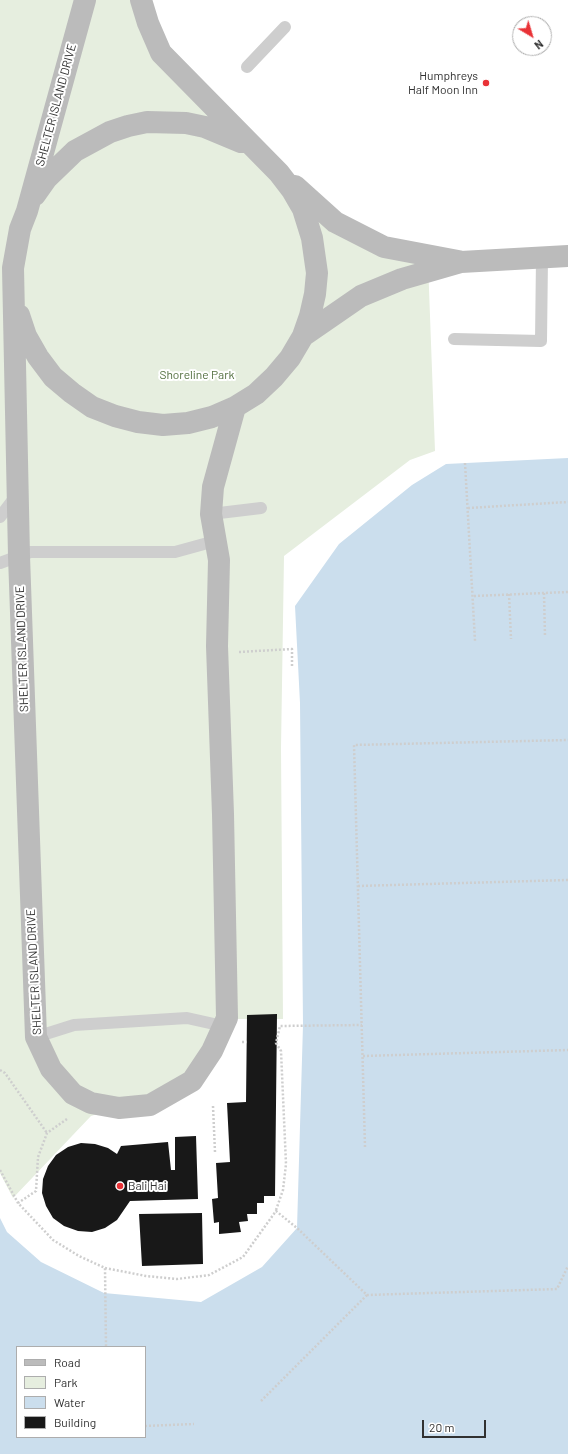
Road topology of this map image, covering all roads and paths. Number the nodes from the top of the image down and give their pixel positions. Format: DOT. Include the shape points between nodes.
graph roads {
  1 [pos="85,0"];
  2 [pos="141,0"];
  3 [pos="285,27"];
  4 [pos="247,67"];
  5 [pos="257,152"];
  6 [pos="279,173"];
  7 [pos="27,211"];
  8 [pos="568,256"];
  9 [pos="542,258"];
  10 [pos="461,262"];
  11 [pos="14,288"];
  12 [pos="302,336"];
  13 [pos="454,339"];
  14 [pos="235,407"];
  15 [pos="465,463"];
  16 [pos="18,493"];
  17 [pos="568,502"];
  18 [pos="261,508"];
  19 [pos="468,508"];
  20 [pos="210,514"];
  21 [pos="0,517"];
  22 [pos="215,541"];
  23 [pos="9,560"];
  24 [pos="568,592"];
  25 [pos="544,593"];
  26 [pos="509,594"];
  27 [pos="474,596"];
  28 [pos="545,637"];
  29 [pos="511,639"];
  30 [pos="475,641"];
  31 [pos="232,652"];
  32 [pos="292,667"];
  33 [pos="568,740"];
  34 [pos="568,880"];
  35 [pos="358,886"];
  36 [pos="362,1025"];
  37 [pos="223,1026"];
  38 [pos="36,1037"];
  39 [pos="242,1042"];
  40 [pos="247,1042"];
  41 [pos="568,1050"];
  42 [pos="363,1056"];
  43 [pos="0,1070"];
  44 [pos="213,1106"];
  45 [pos="67,1119"];
  46 [pos="47,1133"];
  47 [pos="366,1147"];
  48 [pos="215,1152"];
  49 [pos="0,1170"];
  50 [pos="18,1203"];
  51 [pos="276,1211"];
  52 [pos="568,1266"];
  53 [pos="104,1268"];
  54 [pos="367,1295"];
  55 [pos="106,1346"];
  56 [pos="261,1400"];
  57 [pos="194,1424"];
  58 [pos="146,1426"];
  1 -- 7 [label="street, SHELTER ISLAND DRIVE"];
  2 -- 5 [label="street, SHELTER ISLAND DRIVE" via="160,53"];
  3 -- 4 [label="lane"];
  5 -- 6 [label="street, SHELTER ISLAND DRIVE"];
  5 -- 7 [label="street, SHELTER ISLAND DRIVE" via="224,133 193,124 147,122 128,126 110,132 76,151 47,178"];
  6 -- 10 [label="street" via="335,222 384,247"];
  6 -- 12 [label="street, SHELTER ISLAND DRIVE" via="303,209 315,251 315,294"];
  7 -- 11 [label="street, SHELTER ISLAND DRIVE" via="15,248"];
  8 -- 9 [label="street"];
  9 -- 10 [label="street"];
  9 -- 13 [label="lane" via="541,341"];
  10 -- 12 [label="street" via="402,279 361,296"];
  11 -- 14 [label="street, SHELTER ISLAND DRIVE" via="26,336 38,358 67,389 92,407 138,422 163,425 188,423 212,417"];
  11 -- 16 [label="street, SHELTER ISLAND DRIVE"];
  12 -- 14 [label="street, SHELTER ISLAND DRIVE" via="290,358 274,377 256,394"];
  14 -- 20 [label="street, SHELTER ISLAND DRIVE" via="213,487"];
  15 -- 19 [label="path"];
  16 -- 21 [label="lane"];
  16 -- 23 [label="street, SHELTER ISLAND DRIVE"];
  17 -- 19 [label="path"];
  18 -- 20 [label="lane"];
  19 -- 27 [label="path"];
  20 -- 22 [label="street, SHELTER ISLAND DRIVE"];
  22 -- 23 [label="lane" via="175,552 30,552"];
  22 -- 37 [label="street, SHELTER ISLAND DRIVE" via="219,560 217,646 227,1010"];
  23 -- 38 [label="street, SHELTER ISLAND DRIVE"];
  24 -- 25 [label="path"];
  25 -- 26 [label="path"];
  25 -- 28 [label="path"];
  26 -- 27 [label="path"];
  26 -- 29 [label="path"];
  27 -- 30 [label="path"];
  31 -- 32 [label="path" via="292,650"];
  33 -- 35 [label="path" via="354,745"];
  34 -- 35 [label="path"];
  35 -- 36 [label="path"];
  36 -- 42 [label="path"];
  36 -- 51 [label="path" via="280,1026 276,1043 281,1051 286,1164 283,1190"];
  37 -- 38 [label="lane" via="187,1018 74,1024"];
  37 -- 38 [label="street, SHELTER ISLAND DRIVE" via="212,1051 192,1081 150,1105 119,1108 91,1103 73,1094 51,1069"];
  39 -- 40 [label="path"];
  41 -- 42 [label="path"];
  42 -- 47 [label="path"];
  43 -- 46 [label="path"];
  44 -- 48 [label="path"];
  45 -- 46 [label="path"];
  46 -- 50 [label="path" via="38,1157 36,1191"];
  49 -- 50 [label="path"];
  50 -- 53 [label="path" via="53,1240"];
  51 -- 53 [label="path" via="243,1257 209,1275 177,1279"];
  51 -- 54 [label="path"];
  52 -- 54 [label="path" via="557,1289"];
  53 -- 55 [label="path"];
  54 -- 56 [label="path"];
  57 -- 58 [label="path"];
}
